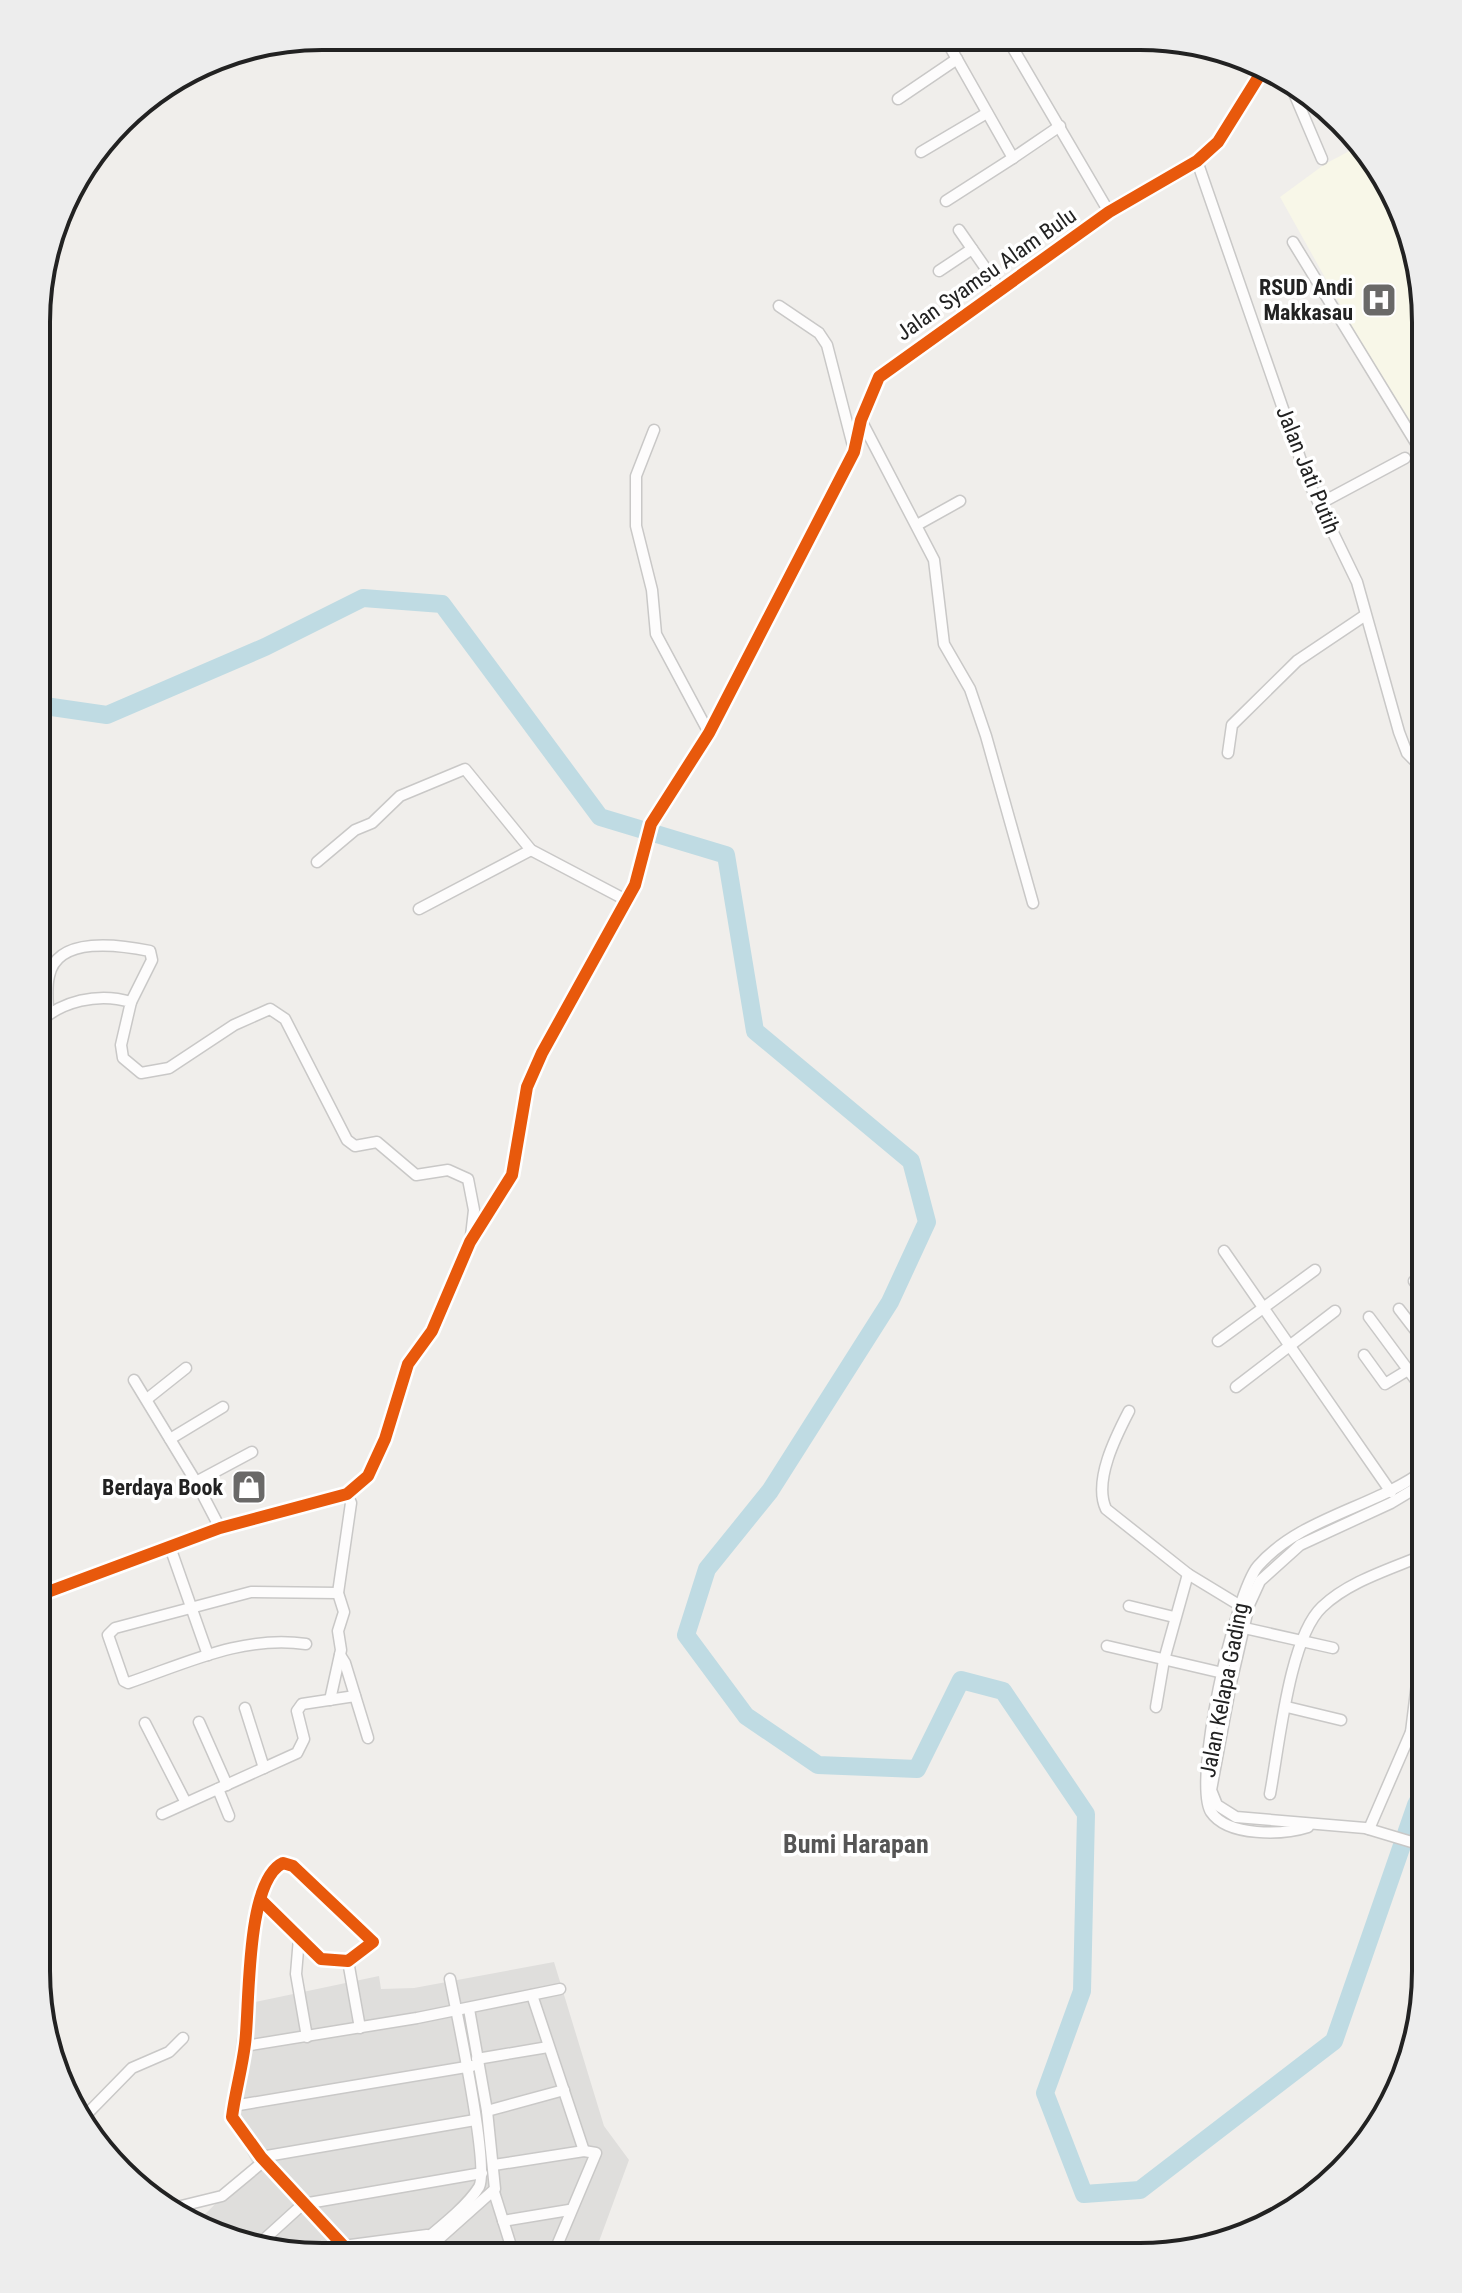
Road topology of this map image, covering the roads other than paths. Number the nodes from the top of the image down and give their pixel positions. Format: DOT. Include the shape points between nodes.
graph roads {
  1 [pos="952,50"];
  2 [pos="1014,50"];
  3 [pos="957,59"];
  4 [pos="1258,78"];
  5 [pos="898,99"];
  6 [pos="1297,101"];
  7 [pos="987,113"];
  8 [pos="1060,126"];
  9 [pos="921,152"];
  10 [pos="1013,158"];
  11 [pos="1322,159"];
  12 [pos="1197,161"];
  13 [pos="946,201"];
  14 [pos="1109,212"];
  15 [pos="959,230"];
  16 [pos="1293,242"];
  17 [pos="972,249"];
  18 [pos="939,271"];
  19 [pos="1000,289"];
  20 [pos="779,306"];
  21 [pos="861,420"];
  22 [pos="654,430"];
  23 [pos="1412,436"];
  24 [pos="854,452"];
  25 [pos="1405,458"];
  26 [pos="960,501"];
  27 [pos="1321,503"];
  28 [pos="917,525"];
  29 [pos="1364,616"];
  30 [pos="709,733"];
  31 [pos="1228,753"];
  32 [pos="1412,758"];
  33 [pos="531,850"];
  34 [pos="317,862"];
  35 [pos="626,900"];
  36 [pos="1033,903"];
  37 [pos="419,909"];
  38 [pos="50,970"];
  39 [pos="131,1002"];
  40 [pos="50,1013"];
  41 [pos="470,1242"];
  42 [pos="1224,1251"];
  43 [pos="1315,1270"];
  44 [pos="1265,1306"];
  45 [pos="1399,1309"];
  46 [pos="1335,1311"];
  47 [pos="1369,1317"];
  48 [pos="1411,1325"];
  49 [pos="1218,1341"];
  50 [pos="1290,1346"];
  51 [pos="1364,1355"];
  52 [pos="186,1368"];
  53 [pos="1408,1370"];
  54 [pos="1411,1374"];
  55 [pos="134,1380"];
  56 [pos="1236,1387"];
  57 [pos="147,1399"];
  58 [pos="223,1407"];
  59 [pos="1129,1411"];
  60 [pos="170,1439"];
  61 [pos="252,1452"];
  62 [pos="1411,1479"];
  63 [pos="196,1482"];
  64 [pos="1411,1491"];
  65 [pos="1391,1492"];
  66 [pos="347,1494"];
  67 [pos="220,1528"];
  68 [pos="1297,1541"];
  69 [pos="170,1547"];
  70 [pos="1411,1560"];
  71 [pos="1188,1574"];
  72 [pos="50,1591"];
  73 [pos="338,1593"];
  74 [pos="1239,1605"];
  75 [pos="1129,1606"];
  76 [pos="191,1609"];
  77 [pos="1174,1617"];
  78 [pos="1239,1626"];
  79 [pos="1300,1640"];
  80 [pos="306,1644"];
  81 [pos="1107,1646"];
  82 [pos="1333,1648"];
  83 [pos="208,1655"];
  84 [pos="340,1655"];
  85 [pos="1164,1660"];
  86 [pos="1228,1674"];
  87 [pos="355,1696"];
  88 [pos="330,1700"];
  89 [pos="1156,1707"];
  90 [pos="1287,1707"];
  91 [pos="245,1708"];
  92 [pos="1341,1720"];
  93 [pos="199,1722"];
  94 [pos="145,1723"];
  95 [pos="1411,1732"];
  96 [pos="368,1738"];
  97 [pos="264,1768"];
  98 [pos="222,1787"];
  99 [pos="1270,1794"];
  100 [pos="185,1801"];
  101 [pos="162,1814"];
  102 [pos="229,1816"];
  103 [pos="1369,1829"];
  104 [pos="1411,1840"];
  105 [pos="261,1900"];
  106 [pos="299,1938"];
  107 [pos="348,1961"];
  108 [pos="450,1979"];
  109 [pos="560,1989"];
  110 [pos="532,1995"];
  111 [pos="469,2009"];
  112 [pos="457,2011"];
  113 [pos="360,2028"];
  114 [pos="307,2037"];
  115 [pos="183,2038"];
  116 [pos="245,2046"];
  117 [pos="548,2047"];
  118 [pos="478,2062"];
  119 [pos="465,2067"];
  120 [pos="564,2090"];
  121 [pos="233,2106"];
  122 [pos="487,2111"];
  123 [pos="89,2112"];
  124 [pos="475,2120"];
  125 [pos="584,2151"];
  126 [pos="263,2159"];
  127 [pos="494,2165"];
  128 [pos="482,2173"];
  129 [pos="494,2192"];
  130 [pos="303,2204"];
  131 [pos="184,2205"];
  132 [pos="569,2210"];
  133 [pos="503,2221"];
  134 [pos="429,2235"];
  135 [pos="267,2237"];
  136 [pos="340,2243"];
  137 [pos="351,2243"];
  138 [pos="420,2243"];
  139 [pos="435,2243"];
  140 [pos="510,2243"];
  141 [pos="557,2243"];
  1 -- 3 [label="street"];
  2 -- 8 [label="street"];
  3 -- 5 [label="street"];
  3 -- 7 [label="street"];
  4 -- 12 [label="street, Jalan Syamsu Alam Bulu" via="1218,142"];
  6 -- 11 [label="street"];
  7 -- 9 [label="street"];
  7 -- 10 [label="street"];
  8 -- 10 [label="street"];
  8 -- 14 [label="street"];
  10 -- 13 [label="street"];
  12 -- 14 [label="street, Jalan Syamsu Alam Bulu"];
  12 -- 27 [label="street, Jalan Jati Putih" via="1308,481"];
  14 -- 19 [label="street, Jalan Syamsu Alam Bulu"];
  15 -- 17 [label="street"];
  16 -- 23 [label="street"];
  17 -- 18 [label="street"];
  17 -- 19 [label="street"];
  19 -- 21 [label="street, Jalan Syamsu Alam Bulu" via="887,368"];
  20 -- 24 [label="street" via="819,333 827,345"];
  21 -- 24 [label="street, Jalan Syamsu Alam Bulu"];
  21 -- 28 [label="street"];
  22 -- 30 [label="street" via="634,496 654,628"];
  24 -- 30 [label="street, Jalan Syamsu Alam Bulu"];
  25 -- 27 [label="street"];
  26 -- 28 [label="street"];
  27 -- 29 [label="street, Jalan Jati Putih" via="1357,582"];
  28 -- 36 [label="street" via="937,568 944,644 970,689"];
  29 -- 31 [label="street" via="1297,661 1232,725"];
  29 -- 32 [label="street, Jalan Jati Putih"];
  30 -- 35 [label="street, Jalan Syamsu Alam Bulu" via="651,824"];
  33 -- 34 [label="street" via="465,769 400,796"];
  33 -- 35 [label="street"];
  33 -- 37 [label="street"];
  35 -- 41 [label="street, Jalan Syamsu Alam Bulu" via="537,1063 527,1087 512,1175"];
  38 -- 39 [label="street" via="64,953 77,948 150,951 152,960"];
  39 -- 40 [label="street" via="116,997 70,1003"];
  39 -- 41 [label="street" via="121,1045 123,1058 141,1073 169,1068 234,1025 270,1009 277,1012 347,1140 355,1146 377,1142 416,1175 448,1170 468,1179 474,1210"];
  41 -- 66 [label="street" via="432,1331 408,1364 375,1464"];
  42 -- 44 [label="street"];
  43 -- 44 [label="street"];
  44 -- 49 [label="street"];
  44 -- 50 [label="street"];
  45 -- 48 [label="street"];
  46 -- 50 [label="street"];
  47 -- 53 [label="street"];
  50 -- 56 [label="street"];
  50 -- 65 [label="street"];
  51 -- 53 [label="street" via="1387,1384"];
  52 -- 57 [label="street"];
  53 -- 54 [label="street"];
  55 -- 57 [label="street"];
  57 -- 60 [label="street"];
  58 -- 60 [label="street"];
  59 -- 71 [label="street" via="1111,1452 1103,1504"];
  60 -- 63 [label="street"];
  61 -- 63 [label="street"];
  62 -- 65 [label="street, Jalan Kelapa Gading"];
  63 -- 67 [label="street"];
  64 -- 68 [label="street, Jalan Kelapa Gading"];
  65 -- 68 [label="street, Jalan Kelapa Gading"];
  66 -- 67 [label="street"];
  66 -- 73 [label="street" via="351,1503"];
  67 -- 69 [label="street"];
  68 -- 74 [label="street, Jalan Kelapa Gading" via="1260,1564"];
  68 -- 78 [label="street, Jalan Kelapa Gading" via="1260,1581"];
  69 -- 72 [label="street"];
  69 -- 76 [label="street"];
  70 -- 79 [label="street" via="1344,1590 1321,1608"];
  71 -- 74 [label="street"];
  71 -- 77 [label="street"];
  73 -- 76 [label="street" via="251,1592"];
  73 -- 84 [label="street" via="344,1612 338,1631"];
  74 -- 78 [label="street, Jalan Kelapa Gading"];
  75 -- 77 [label="street"];
  76 -- 83 [label="street"];
  76 -- 83 [label="street" via="110,1631 124,1681"];
  77 -- 85 [label="street"];
  78 -- 79 [label="street"];
  78 -- 86 [label="street, Jalan Kelapa Gading"];
  79 -- 82 [label="street"];
  79 -- 90 [label="street"];
  80 -- 83 [label="street" via="275,1640"];
  81 -- 85 [label="street"];
  84 -- 87 [label="street"];
  84 -- 88 [label="street"];
  85 -- 86 [label="street"];
  85 -- 89 [label="street"];
  86 -- 103 [label="street, Jalan Kelapa Gading" via="1210,1800 1236,1817"];
  87 -- 88 [label="street"];
  87 -- 96 [label="street"];
  88 -- 97 [label="street" via="299,1707 304,1739 297,1753"];
  90 -- 92 [label="street"];
  90 -- 99 [label="street"];
  91 -- 97 [label="street"];
  93 -- 98 [label="street"];
  94 -- 100 [label="street"];
  95 -- 103 [label="street"];
  97 -- 98 [label="street"];
  98 -- 100 [label="street"];
  98 -- 102 [label="street"];
  100 -- 101 [label="street"];
  103 -- 104 [label="street, Jalan Kelapa Gading"];
  105 -- 106 [label="street"];
  105 -- 107 [label="street" via="274,1869 283,1863 293,1866 373,1942"];
  105 -- 116 [label="street" via="249,1954"];
  106 -- 107 [label="street" via="321,1959"];
  106 -- 114 [label="street" via="296,1974"];
  107 -- 113 [label="street"];
  108 -- 112 [label="street"];
  109 -- 110 [label="street"];
  110 -- 111 [label="street"];
  110 -- 117 [label="street"];
  111 -- 112 [label="street"];
  111 -- 118 [label="street"];
  112 -- 113 [label="street"];
  112 -- 119 [label="street"];
  113 -- 114 [label="street"];
  114 -- 116 [label="street"];
  115 -- 123 [label="street" via="169,2052 132,2068"];
  116 -- 121 [label="street"];
  117 -- 118 [label="street"];
  117 -- 120 [label="street"];
  118 -- 119 [label="street"];
  118 -- 122 [label="street"];
  119 -- 121 [label="street"];
  119 -- 124 [label="street"];
  120 -- 122 [label="street"];
  120 -- 125 [label="street"];
  121 -- 126 [label="street" via="234,2123"];
  122 -- 127 [label="street"];
  124 -- 126 [label="street"];
  124 -- 128 [label="street"];
  125 -- 127 [label="street"];
  125 -- 132 [label="street" via="596,2153"];
  126 -- 130 [label="street"];
  126 -- 131 [label="street" via="222,2196"];
  127 -- 129 [label="street"];
  128 -- 130 [label="street"];
  128 -- 134 [label="street" via="472,2195"];
  129 -- 133 [label="street"];
  129 -- 139 [label="street"];
  130 -- 135 [label="street"];
  130 -- 136 [label="street"];
  132 -- 133 [label="street"];
  132 -- 141 [label="street"];
  133 -- 140 [label="street"];
  134 -- 137 [label="street"];
  134 -- 138 [label="street"];
}
